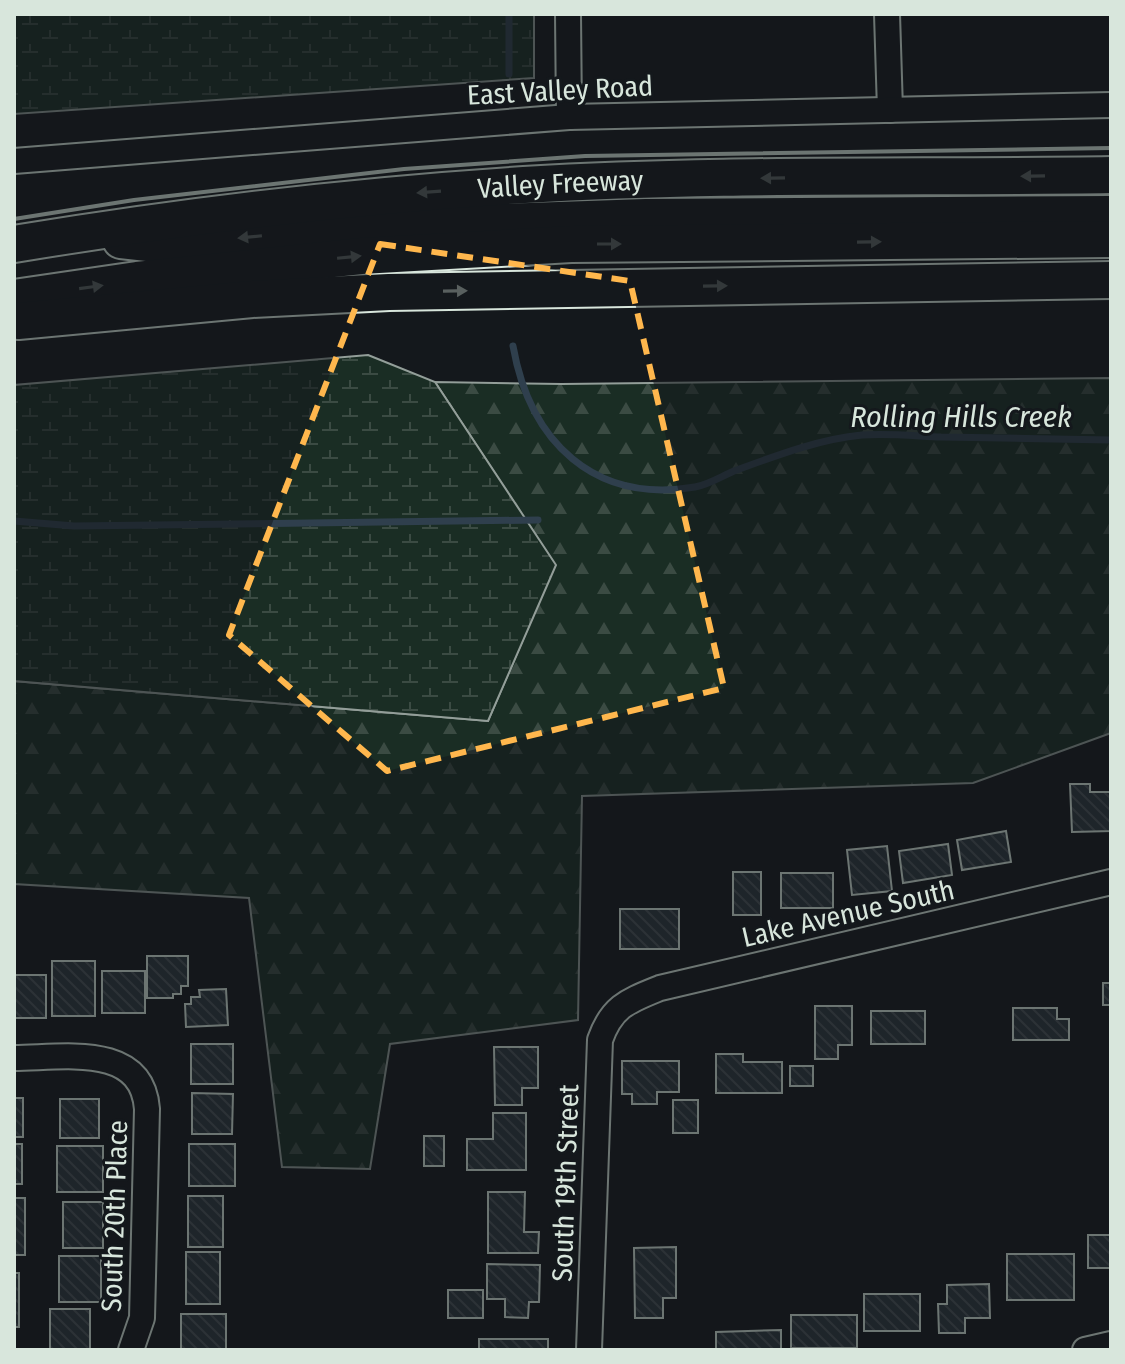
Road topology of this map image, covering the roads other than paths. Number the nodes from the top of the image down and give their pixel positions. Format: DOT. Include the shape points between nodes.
graph roads {
  1 [pos="568,14"];
  2 [pos="887,14"];
  3 [pos="1111,105"];
  4 [pos="890,110"];
  5 [pos="569,117"];
  6 [pos="14,161"];
  7 [pos="1111,175"];
  8 [pos="1111,214"];
  9 [pos="68,235"];
  10 [pos="1111,239"];
  11 [pos="14,244"];
  12 [pos="1111,280"];
  13 [pos="868,286"];
  14 [pos="1111,293"];
  15 [pos="14,298"];
  16 [pos="14,322"];
  17 [pos="1111,882"];
  18 [pos="607,1020"];
  19 [pos="14,1058"];
  20 [pos="1111,1344"];
  21 [pos="131,1350"];
  22 [pos="589,1350"];
  23 [pos="1085,1350"];
  1 -- 5 [label="street"];
  2 -- 4 [label="street"];
  3 -- 4 [label="street, East Valley Road"];
  4 -- 5 [label="street, East Valley Road"];
  5 -- 6 [label="street, East Valley Road"];
  7 -- 9 [label="highway, Valley Freeway, one-way" via="526,185 242,210"];
  8 -- 9 [label="highway, one-way" via="452,222 175,246"];
  9 -- 11 [label="highway, Valley Freeway"];
  15 -- 10 [label="highway, one-way" via="361,256 571,244"];
  12 -- 13 [label="highway"];
  13 -- 14 [label="highway" via="926,294"];
  16 -- 13 [label="highway, one-way" via="389,292"];
  17 -- 18 [label="street, Lake Avenue South" via="660,988 628,1001"];
  18 -- 22 [label="street, South 19th Street" via="600,1040"];
  19 -- 21 [label="street, South 20th Place" via="95,1058 129,1069 142,1083 147,1109 142,1318"];
  20 -- 23 [label="street"];
}
